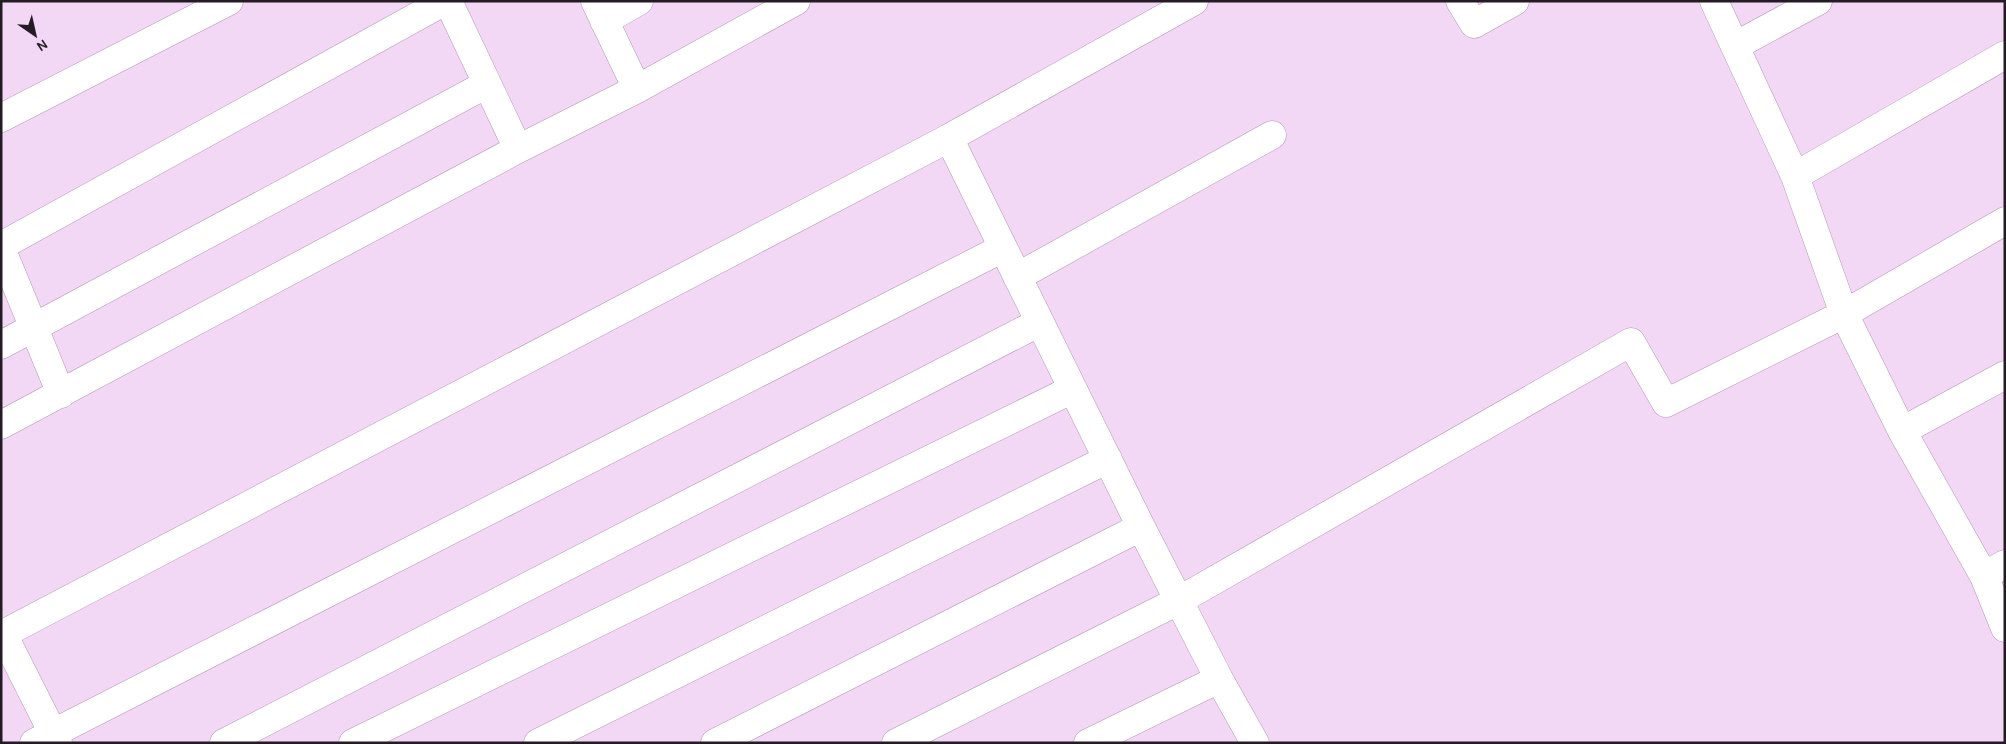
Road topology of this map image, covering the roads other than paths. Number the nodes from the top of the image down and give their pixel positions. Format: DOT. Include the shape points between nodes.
graph roads {
  1 [pos="229,1"];
  2 [pos="446,1"];
  3 [pos="639,1"];
  4 [pos="796,1"];
  5 [pos="1194,1"];
  6 [pos="1460,1"];
  7 [pos="1515,1"];
  8 [pos="1714,1"];
  9 [pos="1818,1"];
  10 [pos="599,11"];
  11 [pos="1735,46"];
  12 [pos="2005,55"];
  13 [pos="487,84"];
  14 [pos="637,89"];
  15 [pos="1,118"];
  16 [pos="1272,135"];
  17 [pos="949,138"];
  18 [pos="518,149"];
  19 [pos="1795,176"];
  20 [pos="2005,221"];
  21 [pos="1,247"];
  22 [pos="1003,248"];
  23 [pos="1017,277"];
  24 [pos="1844,314"];
  25 [pos="1040,322"];
  26 [pos="34,328"];
  27 [pos="1,345"];
  28 [pos="2005,375"];
  29 [pos="1073,389"];
  30 [pos="61,394"];
  31 [pos="1,425"];
  32 [pos="1902,431"];
  33 [pos="1108,459"];
  34 [pos="1141,527"];
  35 [pos="1994,570"];
  36 [pos="1178,601"];
  37 [pos="2005,628"];
  38 [pos="2,635"];
  39 [pos="1220,680"];
  40 [pos="48,740"];
  41 [pos="224,743"];
  42 [pos="353,743"];
  43 [pos="538,743"];
  44 [pos="715,743"];
  45 [pos="896,743"];
  46 [pos="1088,743"];
  47 [pos="1255,743"];
  1 -- 15 [label="street"];
  2 -- 13 [label="street"];
  2 -- 21 [label="street"];
  3 -- 10 [label="street"];
  4 -- 14 [label="street"];
  5 -- 17 [label="street"];
  6 -- 7 [label="street" via="1474,24"];
  8 -- 11 [label="street"];
  9 -- 11 [label="street"];
  10 -- 14 [label="street"];
  11 -- 19 [label="street"];
  12 -- 19 [label="street"];
  13 -- 18 [label="street"];
  13 -- 26 [label="street"];
  14 -- 18 [label="street"];
  16 -- 23 [label="street"];
  17 -- 22 [label="street"];
  17 -- 38 [label="street"];
  18 -- 30 [label="street"];
  19 -- 24 [label="street"];
  20 -- 24 [label="street"];
  21 -- 26 [label="street"];
  22 -- 23 [label="street"];
  22 -- 40 [label="street"];
  23 -- 25 [label="street"];
  24 -- 32 [label="street"];
  24 -- 36 [label="street" via="1666,403 1631,342"];
  25 -- 29 [label="street"];
  25 -- 41 [label="street"];
  26 -- 27 [label="street"];
  26 -- 30 [label="street"];
  28 -- 32 [label="street"];
  29 -- 33 [label="street"];
  29 -- 42 [label="street"];
  30 -- 31 [label="street"];
  32 -- 35 [label="street"];
  33 -- 34 [label="street"];
  33 -- 43 [label="street"];
  34 -- 36 [label="street"];
  34 -- 44 [label="street"];
  35 -- 37 [label="street"];
  36 -- 39 [label="street"];
  36 -- 45 [label="street"];
  38 -- 40 [label="street"];
  39 -- 46 [label="street"];
  39 -- 47 [label="street"];
}
